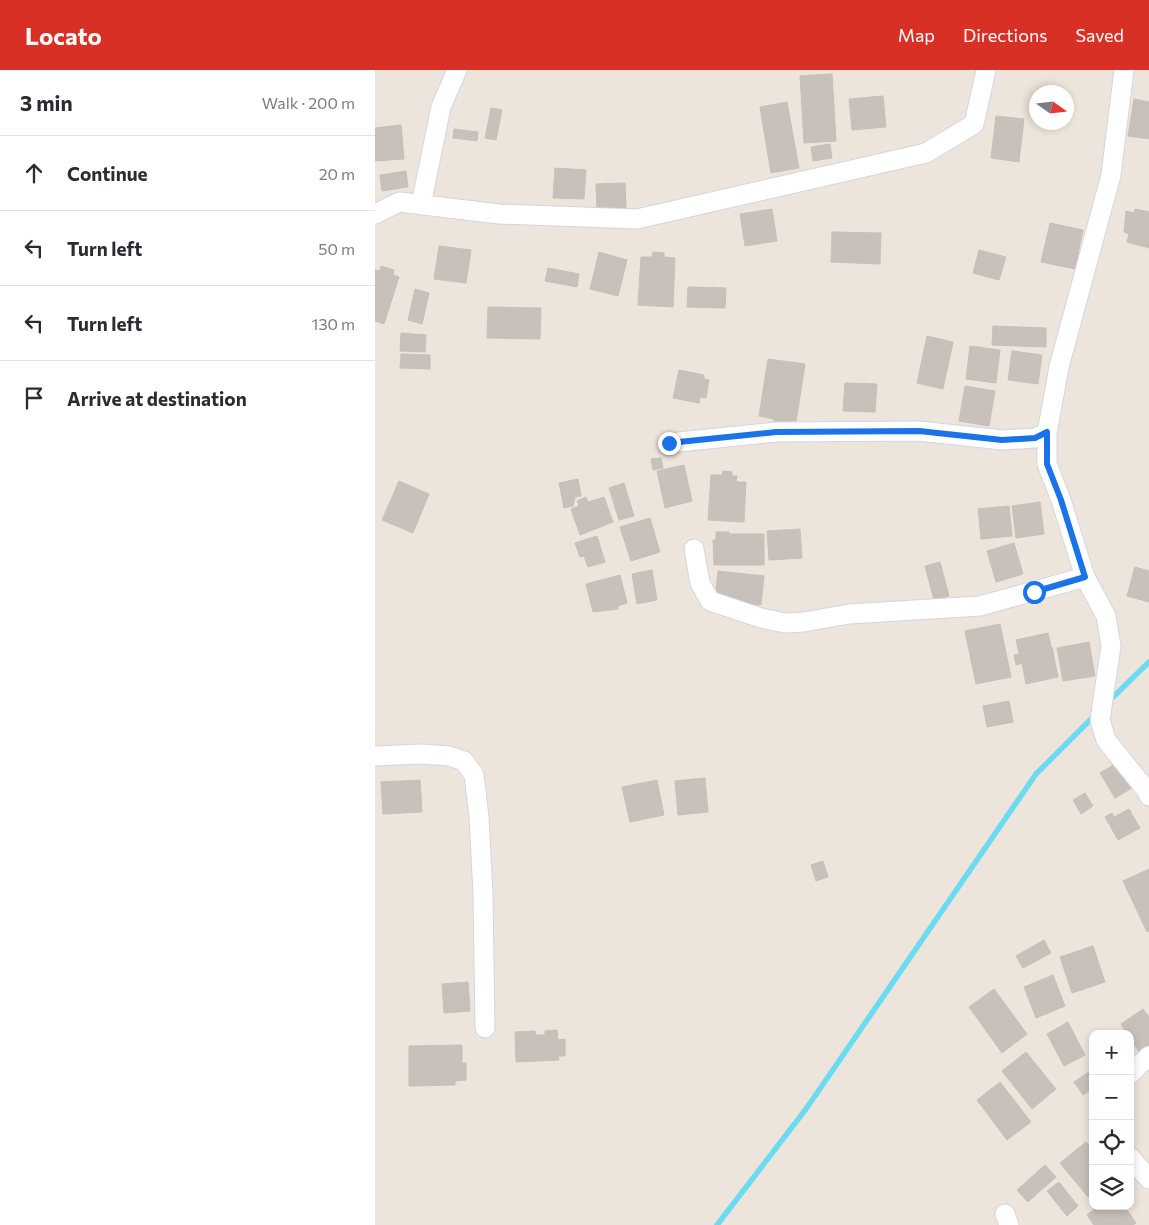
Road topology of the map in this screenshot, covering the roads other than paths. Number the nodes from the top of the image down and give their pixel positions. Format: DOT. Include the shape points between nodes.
graph roads {
  1 [pos="457,70"];
  2 [pos="986,70"];
  3 [pos="1124,70"];
  4 [pos="421,205"];
  5 [pos="375,214"];
  6 [pos="1047,432"];
  7 [pos="669,443"];
  8 [pos="694,548"];
  9 [pos="1085,577"];
  10 [pos="375,756"];
  11 [pos="1149,796"];
  12 [pos="485,1028"];
  13 [pos="1149,1056"];
  14 [pos="1134,1070"];
  15 [pos="1134,1162"];
  16 [pos="1149,1179"];
  1 -- 4 [label="street" via="441,107"];
  2 -- 4 [label="street" via="974,124 926,154 637,218 499,214"];
  3 -- 6 [label="street" via="1111,176 1059,367"];
  4 -- 5 [label="street" via="399,202"];
  6 -- 7 [label="street" via="1035,438 1002,440 919,431 776,432"];
  6 -- 9 [label="street" via="1047,464"];
  8 -- 9 [label="street" via="700,583 710,601 785,623 849,614 979,606"];
  9 -- 11 [label="street" via="1106,616 1111,646 1100,720 1106,740"];
  10 -- 12 [label="street" via="449,756 464,761 474,775 483,893"];
  13 -- 14 [label="street"];
  15 -- 16 [label="street"];
}
